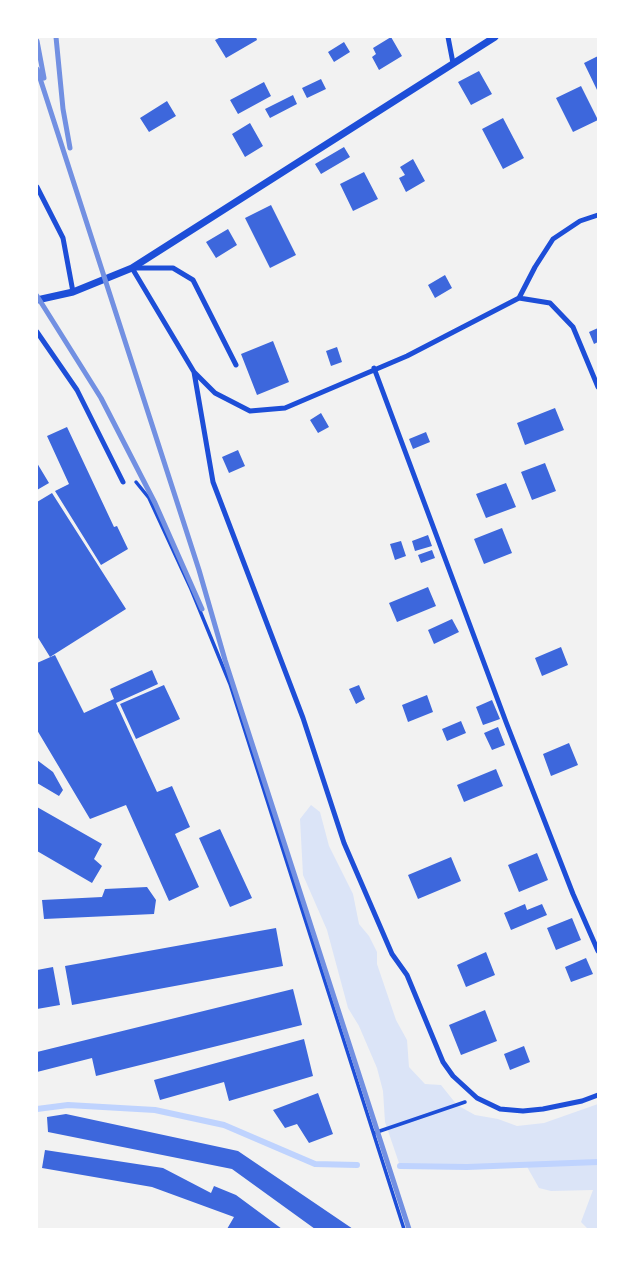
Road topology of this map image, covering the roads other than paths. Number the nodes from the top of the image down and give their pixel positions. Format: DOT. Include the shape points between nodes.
graph roads {
  1 [pos="448,37"];
  2 [pos="495,37"];
  3 [pos="453,63"];
  4 [pos="37,187"];
  5 [pos="598,215"];
  6 [pos="132,268"];
  7 [pos="74,292"];
  8 [pos="519,298"];
  9 [pos="37,300"];
  10 [pos="37,332"];
  11 [pos="39,341"];
  12 [pos="236,365"];
  13 [pos="374,368"];
  14 [pos="194,372"];
  15 [pos="598,387"];
  16 [pos="123,482"];
  17 [pos="598,951"];
  18 [pos="598,1095"];
  1 -- 3 [label="lane"];
  2 -- 3 [label="street"];
  3 -- 6 [label="street"];
  4 -- 7 [label="lane" via="64,238"];
  5 -- 8 [label="lane" via="553,239"];
  6 -- 7 [label="street"];
  6 -- 12 [label="lane" via="173,268 193,280"];
  6 -- 14 [label="lane"];
  7 -- 9 [label="street"];
  8 -- 13 [label="lane"];
  8 -- 15 [label="lane" via="550,303 573,327"];
  10 -- 11 [label="lane"];
  11 -- 16 [label="lane" via="77,390"];
  13 -- 14 [label="lane" via="285,408 250,411 215,393"];
  13 -- 17 [label="lane"];
  14 -- 18 [label="lane" via="213,482 303,718 344,843 443,1062 477,1098 500,1109 523,1111"];
}
